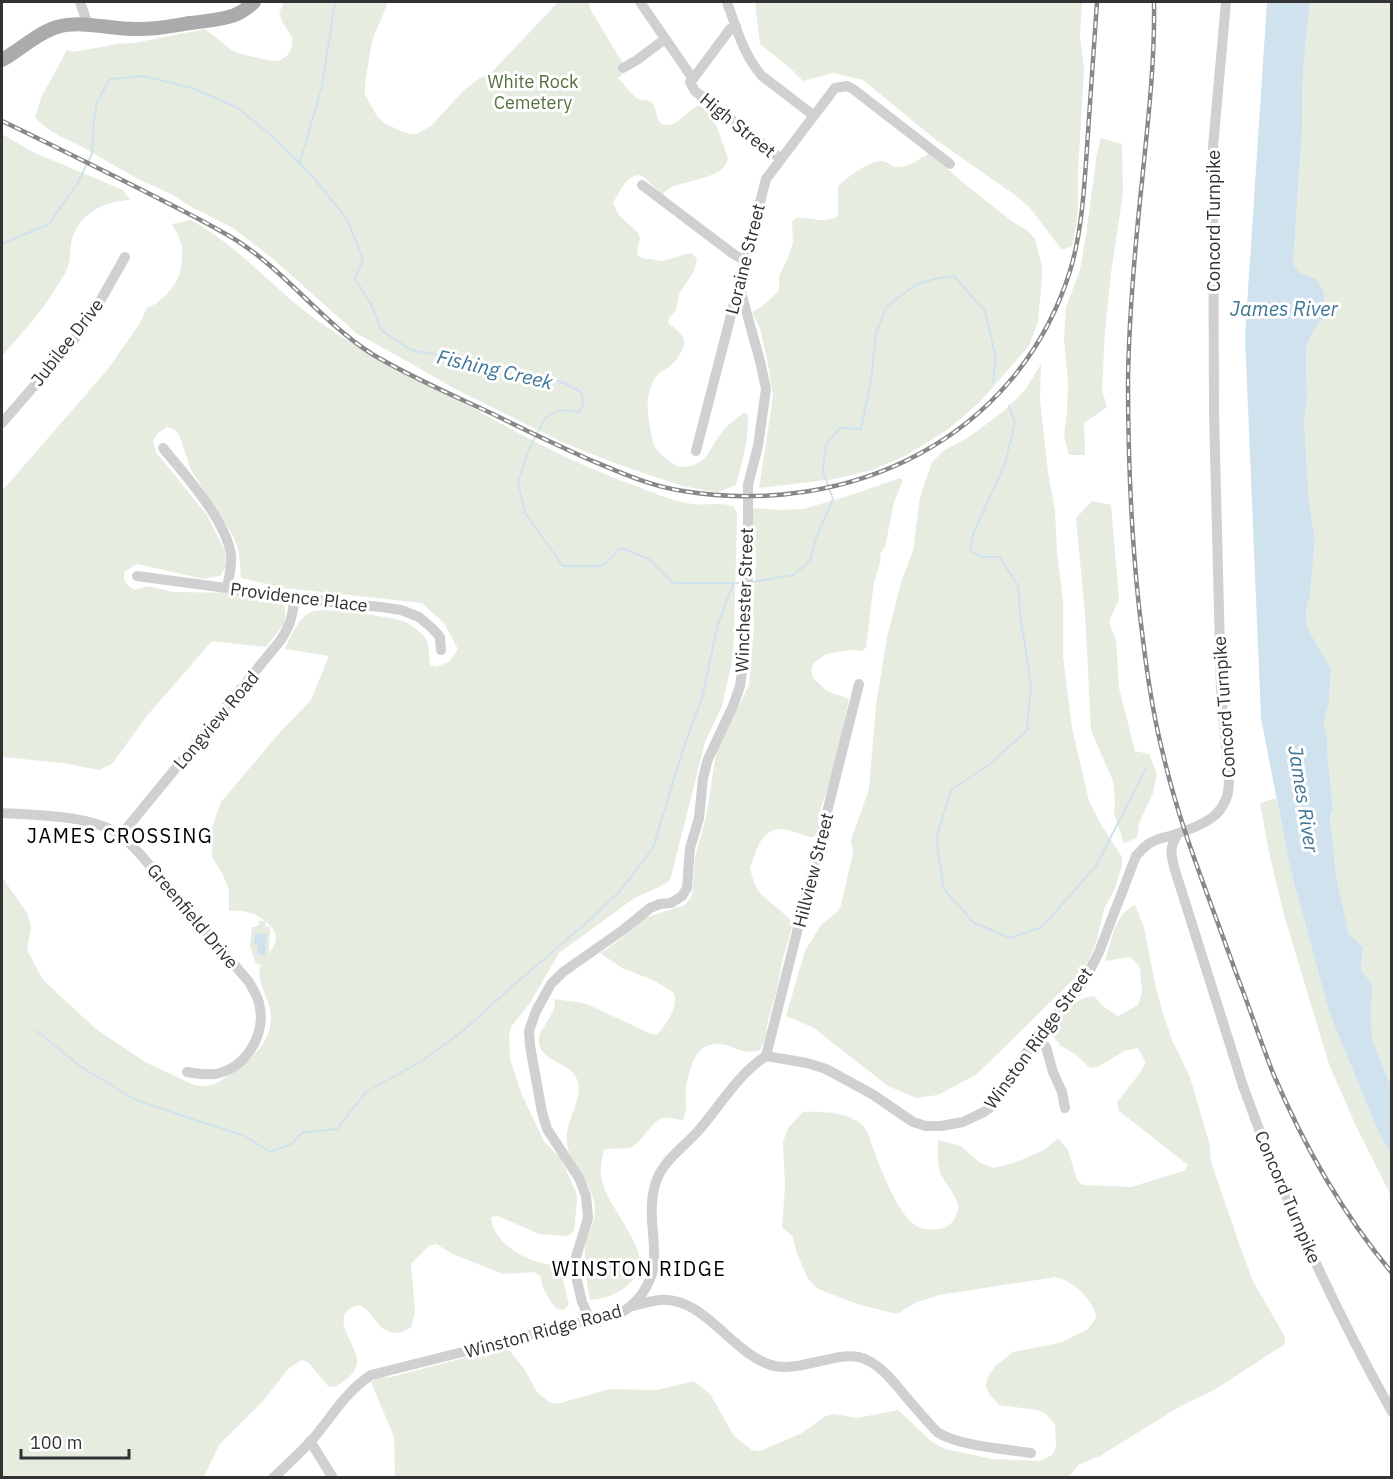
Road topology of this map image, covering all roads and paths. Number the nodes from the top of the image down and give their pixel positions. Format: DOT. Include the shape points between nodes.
graph roads {
  1 [pos="80,2"];
  2 [pos="254,2"];
  3 [pos="640,2"];
  4 [pos="727,2"];
  5 [pos="1226,2"];
  6 [pos="88,25"];
  7 [pos="736,26"];
  8 [pos="665,39"];
  9 [pos="2,60"];
  10 [pos="623,68"];
  11 [pos="693,79"];
  12 [pos="813,115"];
  13 [pos="781,159"];
  14 [pos="950,164"];
  15 [pos="642,186"];
  16 [pos="125,257"];
  17 [pos="746,261"];
  18 [pos="739,285"];
  19 [pos="2,423"];
  20 [pos="163,448"];
  21 [pos="696,451"];
  22 [pos="137,576"];
  23 [pos="227,587"];
  24 [pos="294,597"];
  25 [pos="441,650"];
  26 [pos="859,684"];
  27 [pos="2,813"];
  28 [pos="1178,834"];
  29 [pos="121,835"];
  30 [pos="1036,1040"];
  31 [pos="766,1056"];
  32 [pos="187,1072"];
  33 [pos="1065,1108"];
  34 [pos="633,1306"];
  35 [pos="590,1320"];
  36 [pos="1392,1412"];
  37 [pos="310,1442"];
  38 [pos="1031,1452"];
  39 [pos="273,1478"];
  40 [pos="333,1478"];
  1 -- 6 [label="street"];
  2 -- 6 [label="main road" via="236,15 157,28"];
  3 -- 8 [label="street, High Street"];
  4 -- 7 [label="street"];
  5 -- 28 [label="street, Concord Turnpike" via="1213,159 1220,655 1229,795 1214,816"];
  6 -- 9 [label="main road" via="56,27"];
  7 -- 11 [label="street"];
  7 -- 12 [label="street" via="762,76"];
  8 -- 10 [label="street"];
  8 -- 11 [label="street, High Street"];
  11 -- 13 [label="street, High Street" via="690,82 695,91"];
  12 -- 13 [label="street, Loraine Street"];
  12 -- 14 [label="street, Loraine Street" via="835,88 847,86"];
  13 -- 17 [label="street, Loraine Street" via="766,179"];
  15 -- 17 [label="street"];
  16 -- 19 [label="street, Jubilee Drive" via="80,332"];
  17 -- 18 [label="street, Loraine Street"];
  18 -- 21 [label="street, Loraine Street"];
  18 -- 35 [label="street, Winchester Street" via="766,389 748,485 748,582 742,672 733,706 708,759 690,848 687,888 677,901 650,908 562,972 551,984 529,1031 547,1129 586,1196 588,1218 576,1257 576,1276"];
  20 -- 23 [label="street" via="198,491 226,538 231,556"];
  22 -- 23 [label="street, Providence Place"];
  23 -- 24 [label="street, Providence Place"];
  24 -- 25 [label="street, Providence Place" via="408,613 433,629 440,637"];
  24 -- 29 [label="street, Longview Road" via="290,624 277,646"];
  26 -- 31 [label="street, Hillview Street"];
  27 -- 29 [label="street, Greenfield Drive" via="86,821"];
  28 -- 30 [label="street, Winston Ridge Street" via="1155,840 1136,856 1085,980"];
  28 -- 36 [label="street, Concord Turnpike" via="1171,847 1174,867 1269,1157 1330,1295"];
  29 -- 32 [label="street, Greenfield Drive" via="244,976 259,1003 259,1033 242,1060 218,1074"];
  30 -- 31 [label="street, Winston Ridge Street" via="992,1106 963,1122 941,1126 913,1122 826,1069"];
  30 -- 33 [label="street" via="1046,1047"];
  31 -- 34 [label="street, Winston Ridge Road" via="755,1063 658,1177 651,1213 654,1267"];
  34 -- 35 [label="street, Winston Ridge Road"];
  34 -- 38 [label="street" via="660,1300 687,1304 742,1350 768,1365 788,1368 840,1358 864,1358 890,1378 945,1437"];
  35 -- 37 [label="street, Winston Ridge Road" via="371,1375 345,1396"];
  37 -- 39 [label="street, Winston Ridge Road"];
  37 -- 40 [label="street"];
}
